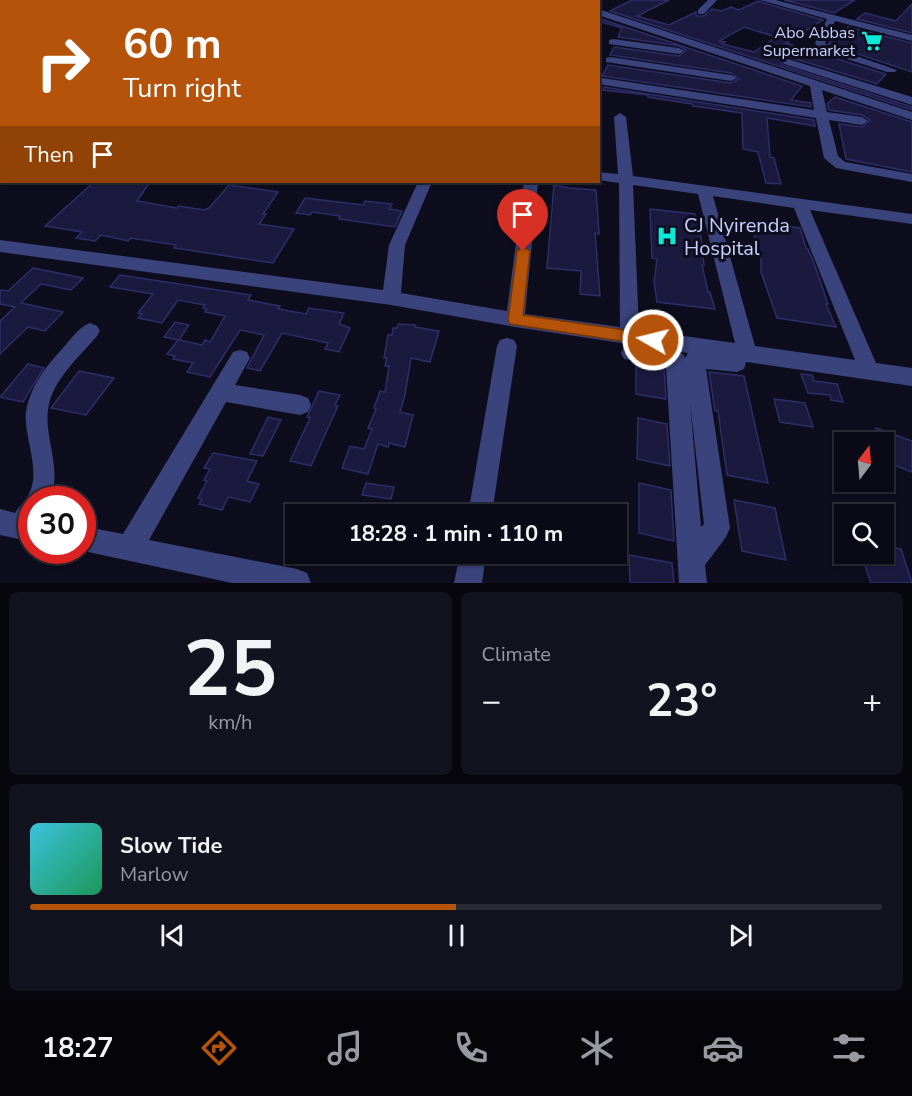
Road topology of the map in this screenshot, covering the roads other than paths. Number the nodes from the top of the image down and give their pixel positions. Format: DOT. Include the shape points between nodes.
graph roads {
  1 [pos="713,0"];
  2 [pos="764,0"];
  3 [pos="806,0"];
  4 [pos="600,4"];
  5 [pos="795,8"];
  6 [pos="701,12"];
  7 [pos="600,13"];
  8 [pos="832,18"];
  9 [pos="658,31"];
  10 [pos="710,37"];
  11 [pos="912,38"];
  12 [pos="613,42"];
  13 [pos="649,47"];
  14 [pos="679,51"];
  15 [pos="777,58"];
  16 [pos="610,60"];
  17 [pos="644,65"];
  18 [pos="891,70"];
  19 [pos="731,78"];
  20 [pos="602,81"];
  21 [pos="814,84"];
  22 [pos="639,86"];
  23 [pos="912,101"];
  24 [pos="822,115"];
  25 [pos="912,116"];
  26 [pos="620,117"];
  27 [pos="862,121"];
  28 [pos="600,176"];
  29 [pos="912,178"];
  30 [pos="626,180"];
  31 [pos="425,183"];
  32 [pos="531,183"];
  33 [pos="704,190"];
  34 [pos="800,204"];
  35 [pos="912,219"];
  36 [pos="0,246"];
  37 [pos="392,298"];
  38 [pos="515,320"];
  39 [pos="90,332"];
  40 [pos="631,345"];
  41 [pos="507,346"];
  42 [pos="240,358"];
  43 [pos="742,358"];
  44 [pos="869,370"];
  45 [pos="912,376"];
  46 [pos="221,392"];
  47 [pos="300,405"];
  48 [pos="44,486"];
  49 [pos="482,504"];
  50 [pos="96,542"];
  51 [pos="129,549"];
  52 [pos="471,564"];
  53 [pos="692,573"];
  54 [pos="297,583"];
  55 [pos="468,583"];
  1 -- 6 [label="street"];
  2 -- 5 [label="street"];
  3 -- 5 [label="street"];
  4 -- 10 [label="street"];
  5 -- 8 [label="street"];
  7 -- 9 [label="street"];
  8 -- 11 [label="street"];
  8 -- 18 [label="street" via="820,43 823,48"];
  9 -- 13 [label="street"];
  9 -- 21 [label="street"];
  12 -- 13 [label="street"];
  13 -- 14 [label="street"];
  13 -- 17 [label="street"];
  15 -- 23 [label="street"];
  16 -- 17 [label="street"];
  17 -- 19 [label="street"];
  17 -- 22 [label="street"];
  20 -- 22 [label="street"];
  21 -- 24 [label="street"];
  21 -- 25 [label="street"];
  22 -- 24 [label="street"];
  24 -- 27 [label="street"];
  24 -- 29 [label="street" via="831,158 841,165"];
  26 -- 30 [label="street"];
  28 -- 30 [label="street"];
  30 -- 33 [label="street"];
  30 -- 40 [label="street"];
  31 -- 37 [label="street" via="397,245"];
  32 -- 38 [label="street"];
  33 -- 34 [label="street"];
  33 -- 43 [label="street"];
  34 -- 35 [label="street"];
  34 -- 44 [label="street"];
  36 -- 37 [label="street"];
  37 -- 38 [label="street"];
  38 -- 40 [label="street"];
  39 -- 48 [label="street" via="42,392 37,412"];
  40 -- 43 [label="street"];
  40 -- 53 [label="street" via="676,360"];
  41 -- 49 [label="street"];
  42 -- 46 [label="street"];
  43 -- 44 [label="street"];
  43 -- 53 [label="street" via="695,360 717,528"];
  44 -- 45 [label="street"];
  46 -- 47 [label="street"];
  46 -- 51 [label="street"];
  50 -- 51 [label="street"];
  51 -- 54 [label="street"];
  52 -- 55 [label="street"];
}
